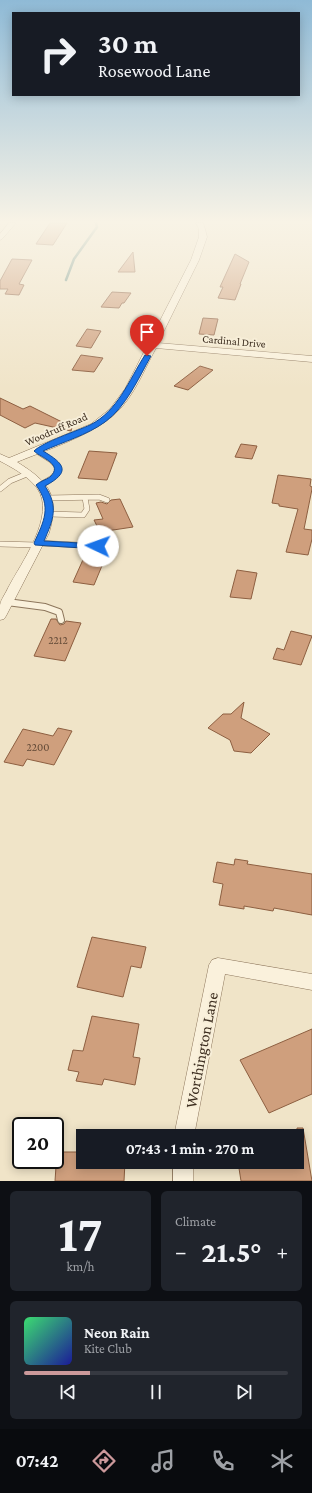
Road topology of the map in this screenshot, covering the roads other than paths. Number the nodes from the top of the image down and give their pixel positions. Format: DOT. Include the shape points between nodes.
graph roads {
  1 [pos="186,278"];
  2 [pos="153,345"];
  3 [pos="312,359"];
  4 [pos="38,451"];
  5 [pos="4,460"];
  6 [pos="27,474"];
  7 [pos="40,485"];
  8 [pos="0,489"];
  9 [pos="48,498"];
  10 [pos="85,498"];
  11 [pos="107,500"];
  12 [pos="49,514"];
  13 [pos="0,544"];
  14 [pos="38,544"];
  15 [pos="95,554"];
  16 [pos="7,602"];
  17 [pos="0,616"];
  18 [pos="61,620"];
  19 [pos="312,982"];
  20 [pos="185,1129"];
  21 [pos="183,1169"];
  22 [pos="183,1181"];
  1 -- 2 [label="street, Woodruff Road"];
  2 -- 3 [label="street, Cardinal Drive"];
  2 -- 4 [label="street, Woodruff Road" via="129,390 108,415 94,426"];
  4 -- 5 [label="street, Woodruff Road"];
  4 -- 7 [label="lane" via="53,460 58,468 58,473 52,479"];
  5 -- 6 [label="street"];
  6 -- 7 [label="street"];
  6 -- 8 [label="lane" via="10,481"];
  7 -- 9 [label="street"];
  9 -- 10 [label="lane"];
  9 -- 12 [label="street"];
  10 -- 11 [label="lane" via="99,497"];
  10 -- 12 [label="lane" via="88,508 83,515"];
  12 -- 14 [label="street"];
  13 -- 14 [label="lane"];
  14 -- 15 [label="lane" via="98,546"];
  14 -- 16 [label="street"];
  16 -- 17 [label="street"];
  16 -- 18 [label="lane" via="51,608 59,612"];
  19 -- 20 [label="street, Worthington Lane" via="218,965"];
  21 -- 22 [label="street"];
}
